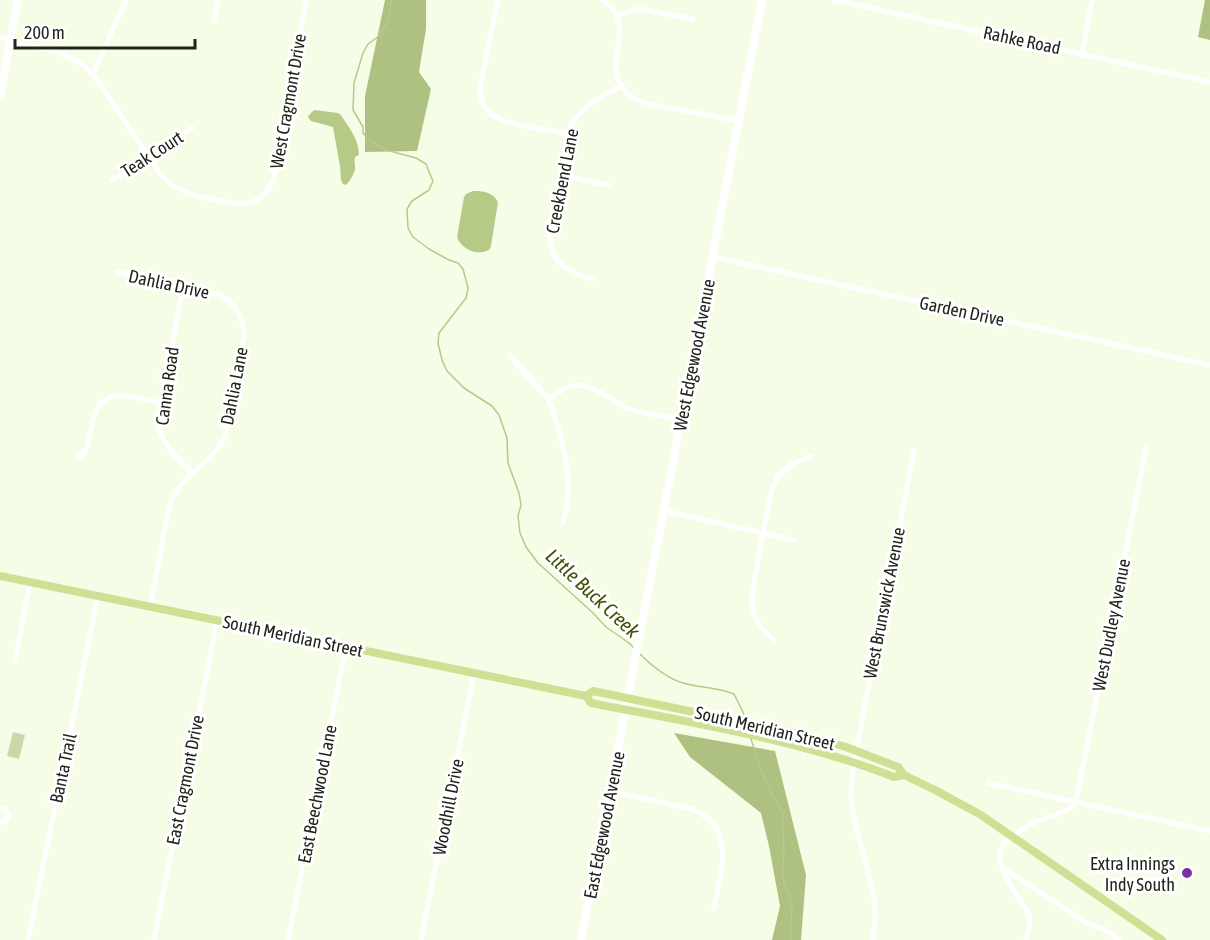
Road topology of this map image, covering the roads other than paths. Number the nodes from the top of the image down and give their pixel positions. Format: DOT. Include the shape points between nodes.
graph roads {
  1 [pos="18,0"];
  2 [pos="126,0"];
  3 [pos="218,0"];
  4 [pos="306,0"];
  5 [pos="498,0"];
  6 [pos="602,0"];
  7 [pos="762,0"];
  8 [pos="834,0"];
  9 [pos="1092,0"];
  10 [pos="860,3"];
  11 [pos="618,16"];
  12 [pos="693,19"];
  13 [pos="214,21"];
  14 [pos="0,38"];
  15 [pos="10,43"];
  16 [pos="0,46"];
  17 [pos="1082,53"];
  18 [pos="93,74"];
  19 [pos="1210,82"];
  20 [pos="622,85"];
  21 [pos="0,95"];
  22 [pos="740,121"];
  23 [pos="192,128"];
  24 [pos="568,134"];
  25 [pos="148,156"];
  26 [pos="561,176"];
  27 [pos="111,180"];
  28 [pos="609,185"];
  29 [pos="713,257"];
  30 [pos="117,272"];
  31 [pos="592,279"];
  32 [pos="183,286"];
  33 [pos="243,323"];
  34 [pos="510,355"];
  35 [pos="1210,365"];
  36 [pos="548,399"];
  37 [pos="161,403"];
  38 [pos="681,419"];
  39 [pos="1146,448"];
  40 [pos="914,451"];
  41 [pos="810,456"];
  42 [pos="78,459"];
  43 [pos="193,474"];
  44 [pos="664,512"];
  45 [pos="563,522"];
  46 [pos="764,533"];
  47 [pos="794,540"];
  48 [pos="0,576"];
  49 [pos="30,582"];
  50 [pos="98,596"];
  51 [pos="150,607"];
  52 [pos="217,621"];
  53 [pos="774,641"];
  54 [pos="346,647"];
  55 [pos="15,661"];
  56 [pos="474,673"];
  57 [pos="586,696"];
  58 [pos="628,699"];
  59 [pos="626,710"];
  60 [pos="855,756"];
  61 [pos="988,783"];
  62 [pos="610,791"];
  63 [pos="1076,802"];
  64 [pos="0,807"];
  65 [pos="0,823"];
  66 [pos="1210,831"];
  67 [pos="1012,837"];
  68 [pos="1002,868"];
  69 [pos="714,908"];
  70 [pos="28,940"];
  71 [pos="154,940"];
  72 [pos="288,940"];
  73 [pos="421,940"];
  74 [pos="581,940"];
  75 [pos="873,940"];
  76 [pos="1026,940"];
  77 [pos="1120,940"];
  78 [pos="1162,940"];
  1 -- 15 [label="main road"];
  2 -- 18 [label="street"];
  3 -- 13 [label="street"];
  4 -- 25 [label="street, West Cragmont Drive" via="274,177 260,197 237,204 186,194 167,182"];
  5 -- 24 [label="street" via="480,91 487,110 500,120"];
  6 -- 11 [label="street"];
  7 -- 22 [label="main road, West Edgewood Avenue"];
  8 -- 10 [label="street, Rahke Road"];
  9 -- 17 [label="street"];
  10 -- 17 [label="street, Rahke Road"];
  11 -- 12 [label="street" via="643,9"];
  11 -- 20 [label="street" via="620,33 615,64"];
  14 -- 15 [label="street"];
  15 -- 16 [label="street"];
  15 -- 18 [label="street" via="66,54"];
  15 -- 21 [label="main road"];
  17 -- 19 [label="street, Rahke Road"];
  18 -- 25 [label="street"];
  20 -- 22 [label="street" via="631,96 644,102"];
  20 -- 24 [label="street, Creekbend Lane" via="581,111"];
  22 -- 29 [label="main road, West Edgewood Avenue"];
  23 -- 25 [label="street, Teak Court"];
  24 -- 26 [label="street, Creekbend Lane"];
  25 -- 27 [label="street, Teak Court"];
  26 -- 28 [label="street"];
  26 -- 31 [label="street, Creekbend Lane" via="551,247 566,270"];
  29 -- 35 [label="street, Garden Drive"];
  29 -- 38 [label="main road, West Edgewood Avenue"];
  30 -- 32 [label="street, Dahlia Drive"];
  32 -- 33 [label="street, Dahlia Drive" via="224,297 237,308"];
  32 -- 37 [label="street, Canna Road"];
  33 -- 43 [label="street, Dahlia Lane" via="244,336 225,436 218,449"];
  34 -- 36 [label="street"];
  36 -- 38 [label="street" via="569,387 586,386 632,410"];
  36 -- 45 [label="street" via="567,464"];
  37 -- 42 [label="street" via="121,395 105,399 96,408 86,448"];
  37 -- 43 [label="street, Canna Road" via="160,434"];
  38 -- 44 [label="main road, West Edgewood Avenue"];
  39 -- 63 [label="street, West Dudley Avenue"];
  40 -- 60 [label="street, West Brunswick Avenue"];
  41 -- 46 [label="street" via="793,463 778,476"];
  43 -- 51 [label="street, Dahlia Lane" via="171,500"];
  44 -- 46 [label="street"];
  44 -- 58 [label="main road, West Edgewood Avenue"];
  46 -- 47 [label="street"];
  46 -- 53 [label="street" via="752,600 758,621"];
  48 -- 49 [label="main road, South Meridian Street"];
  49 -- 50 [label="main road, South Meridian Street"];
  49 -- 55 [label="street"];
  50 -- 51 [label="main road, South Meridian Street"];
  50 -- 70 [label="street, Banta Trail"];
  51 -- 52 [label="main road, South Meridian Street"];
  52 -- 54 [label="main road, South Meridian Street"];
  52 -- 71 [label="street, East Cragmont Drive"];
  54 -- 56 [label="main road, South Meridian Street"];
  54 -- 72 [label="street, East Beechwood Lane"];
  56 -- 57 [label="main road, South Meridian Street"];
  56 -- 73 [label="street, Woodhill Drive"];
  57 -- 58 [label="main road, South Meridian Street" via="593,692"];
  57 -- 59 [label="main road, South Meridian Street" via="591,703"];
  58 -- 59 [label="main road, West Edgewood Avenue"];
  58 -- 60 [label="main road, South Meridian Street" via="819,739"];
  59 -- 60 [label="main road, South Meridian Street"];
  59 -- 62 [label="main road, East Edgewood Avenue"];
  60 -- 67 [label="main road, South Meridian Street" via="898,767 904,775 981,815"];
  60 -- 75 [label="street, West Brunswick Avenue" via="851,796 874,898"];
  61 -- 63 [label="street"];
  62 -- 69 [label="street" via="689,808 711,821 720,835 724,854"];
  62 -- 74 [label="main road, East Edgewood Avenue"];
  63 -- 66 [label="street"];
  63 -- 67 [label="street"];
  64 -- 65 [label="street" via="7,810 9,817"];
  67 -- 68 [label="street" via="999,853"];
  67 -- 78 [label="main road, South Meridian Street"];
  68 -- 76 [label="street" via="1029,915"];
  68 -- 77 [label="street"];
}
